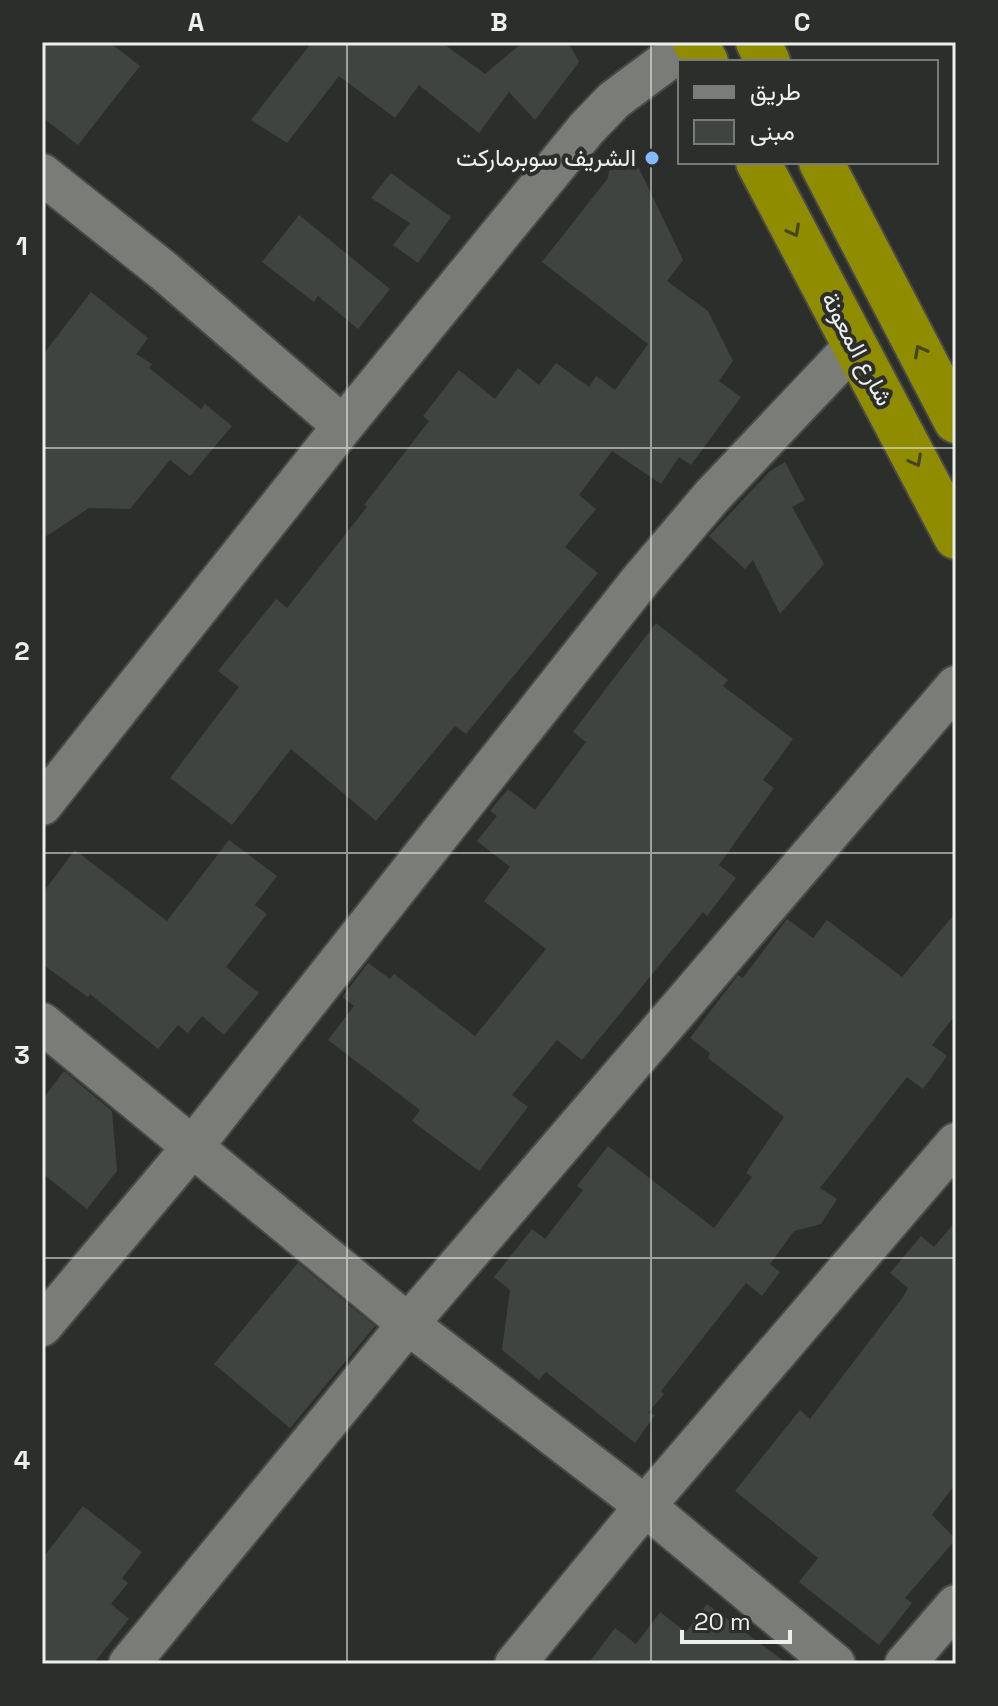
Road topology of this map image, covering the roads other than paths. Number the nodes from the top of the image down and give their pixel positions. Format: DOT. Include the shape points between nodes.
graph roads {
  1 [pos="693,42"];
  2 [pos="758,42"];
  3 [pos="705,60"];
  4 [pos="767,60"];
  5 [pos="759,164"];
  6 [pos="822,164"];
  7 [pos="42,174"];
  8 [pos="855,345"];
  9 [pos="956,421"];
  10 [pos="343,426"];
  11 [pos="956,537"];
  12 [pos="956,686"];
  13 [pos="42,805"];
  14 [pos="42,1023"];
  15 [pos="956,1143"];
  16 [pos="194,1145"];
  17 [pos="408,1324"];
  18 [pos="42,1326"];
  19 [pos="645,1506"];
  20 [pos="956,1605"];
  21 [pos="129,1664"];
  22 [pos="515,1664"];
  23 [pos="835,1664"];
  24 [pos="905,1664"];
  1 -- 3 [label="highway"];
  1 -- 10 [label="street" via="614,100 587,128"];
  2 -- 4 [label="highway"];
  5 -- 8 [label="highway, شارع المعونة, one-way"];
  9 -- 6 [label="highway, one-way"];
  7 -- 10 [label="street"];
  8 -- 11 [label="highway, شارع المعونة, one-way"];
  8 -- 16 [label="street" via="712,496 640,581"];
  10 -- 13 [label="street"];
  12 -- 17 [label="street"];
  14 -- 16 [label="street"];
  15 -- 19 [label="street"];
  16 -- 17 [label="street"];
  16 -- 18 [label="street"];
  17 -- 19 [label="street"];
  17 -- 21 [label="street"];
  19 -- 22 [label="street"];
  19 -- 23 [label="street"];
  20 -- 24 [label="street"];
}
